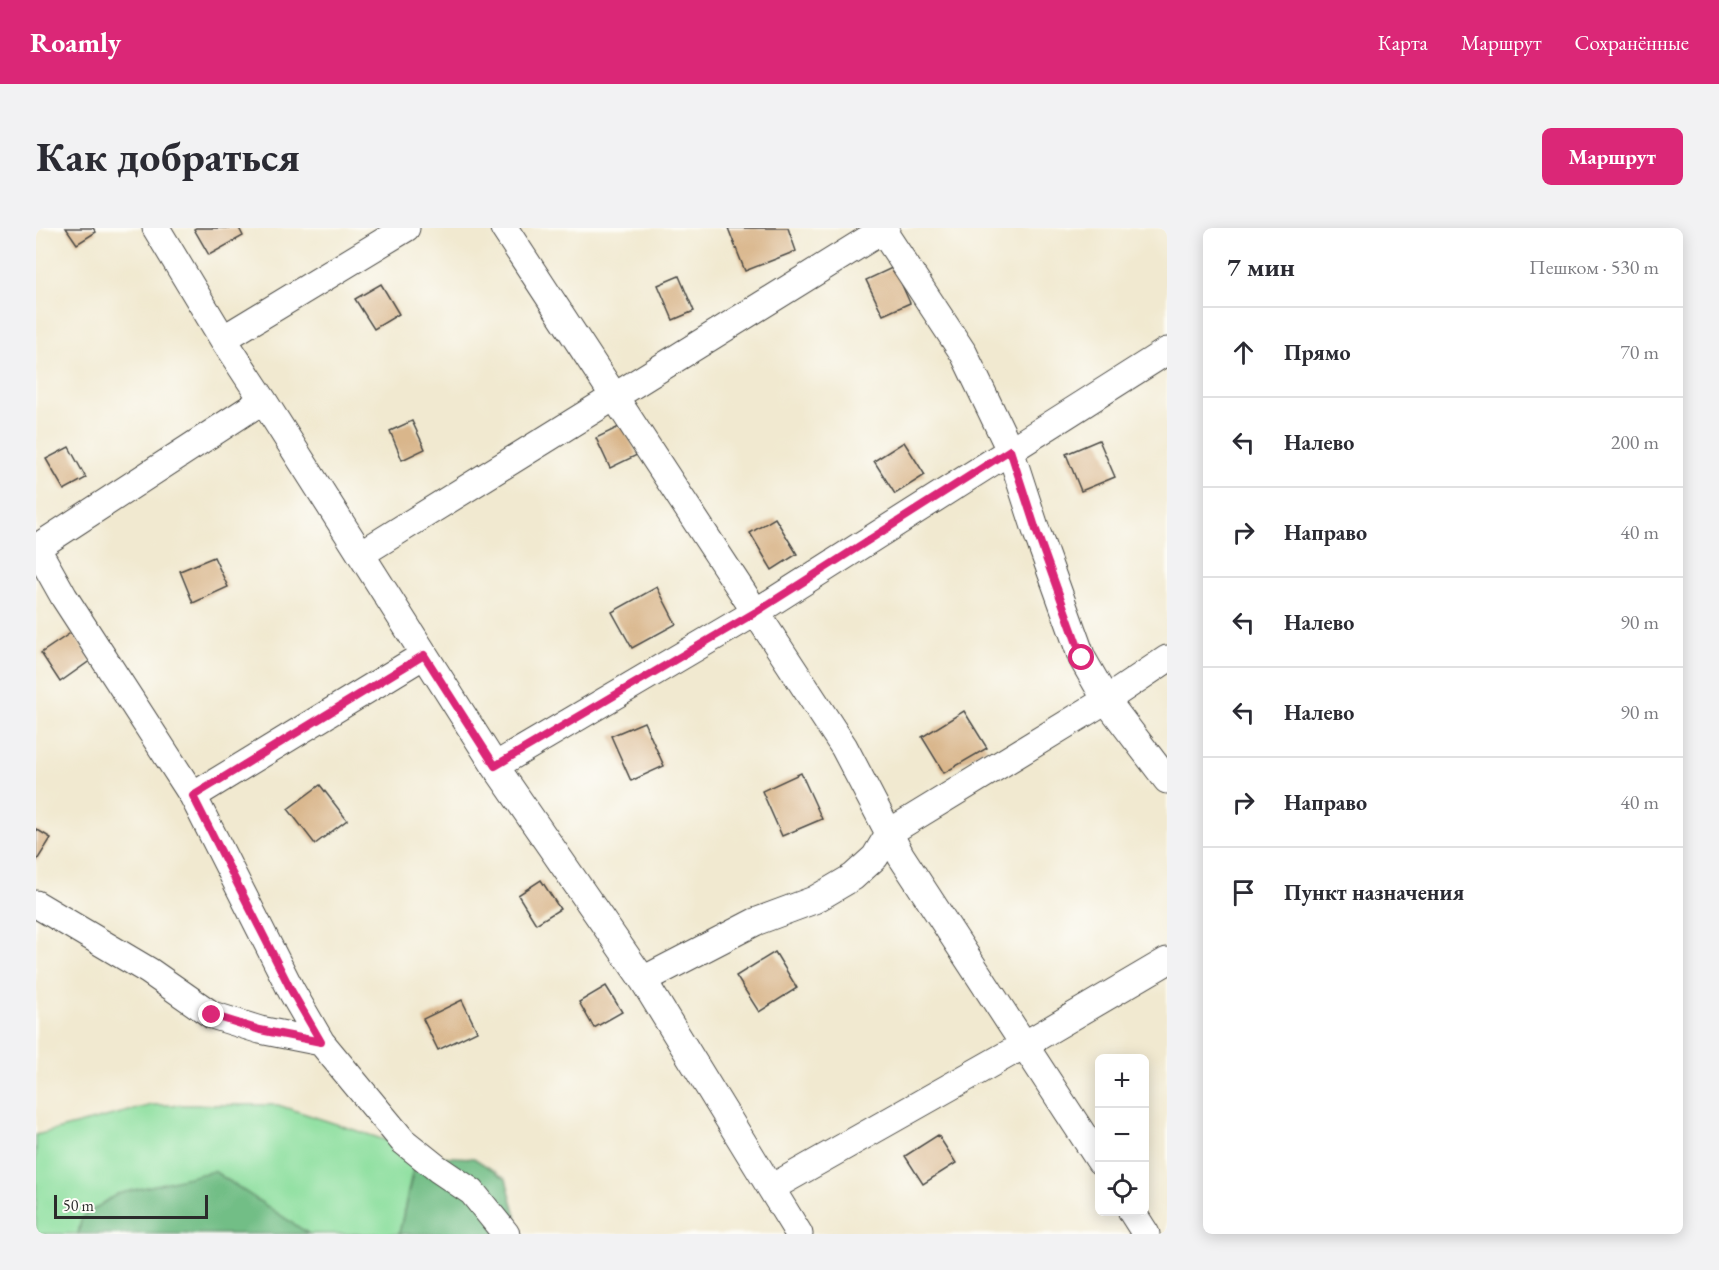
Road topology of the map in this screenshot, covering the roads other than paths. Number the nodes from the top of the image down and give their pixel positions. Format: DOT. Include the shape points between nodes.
graph roads {
  1 [pos="156,228"];
  2 [pos="406,228"];
  3 [pos="504,228"];
  4 [pos="883,229"];
  5 [pos="223,339"];
  6 [pos="1167,351"];
  7 [pos="615,397"];
  8 [pos="263,400"];
  9 [pos="1010,450"];
  10 [pos="36,548"];
  11 [pos="361,555"];
  12 [pos="756,612"];
  13 [pos="424,655"];
  14 [pos="1167,658"];
  15 [pos="1106,700"];
  16 [pos="495,766"];
  17 [pos="1167,780"];
  18 [pos="193,796"];
  19 [pos="890,832"];
  20 [pos="36,904"];
  21 [pos="1167,961"];
  22 [pos="643,980"];
  23 [pos="321,1042"];
  24 [pos="1024,1045"];
  25 [pos="1095,1153"];
  26 [pos="771,1188"];
  27 [pos="1135,1216"];
  28 [pos="506,1234"];
  29 [pos="799,1234"];
  30 [pos="1146,1234"];
  1 -- 5 [label="street"];
  2 -- 5 [label="street"];
  3 -- 7 [label="street"];
  4 -- 7 [label="street"];
  4 -- 9 [label="street" via="964,354"];
  5 -- 8 [label="street"];
  6 -- 9 [label="street"];
  7 -- 11 [label="street"];
  7 -- 12 [label="street"];
  8 -- 10 [label="street"];
  8 -- 11 [label="street"];
  9 -- 12 [label="street"];
  9 -- 15 [label="street" via="1082,658"];
  10 -- 18 [label="street"];
  11 -- 13 [label="street"];
  12 -- 16 [label="street"];
  12 -- 19 [label="street" via="844,747"];
  13 -- 16 [label="street"];
  13 -- 18 [label="street"];
  14 -- 15 [label="street"];
  15 -- 17 [label="street"];
  15 -- 19 [label="street"];
  16 -- 22 [label="street"];
  18 -- 23 [label="street"];
  19 -- 22 [label="street" via="874,857 853,877 814,900 755,922"];
  19 -- 24 [label="street"];
  20 -- 23 [label="street" via="149,971 212,1015 260,1030"];
  21 -- 24 [label="street"];
  22 -- 26 [label="street"];
  23 -- 28 [label="street" via="403,1141 472,1192"];
  24 -- 25 [label="street"];
  24 -- 26 [label="street"];
  26 -- 29 [label="street"];
  27 -- 30 [label="street"];
}
